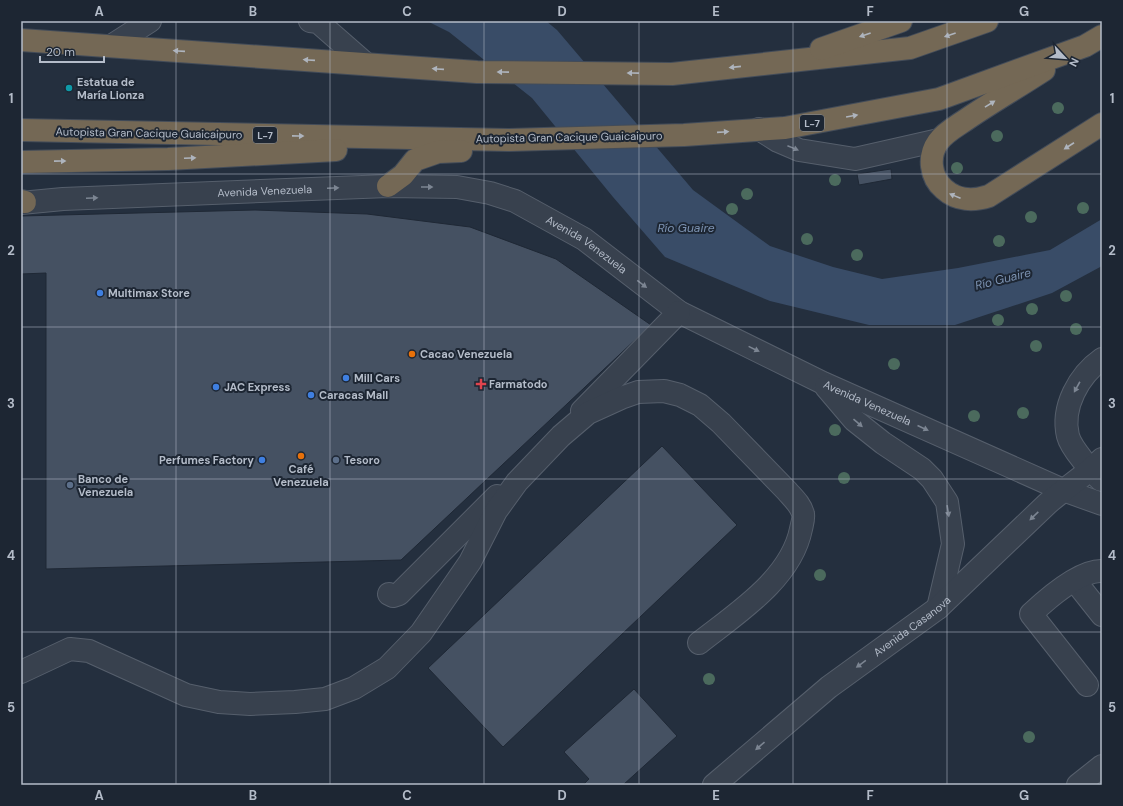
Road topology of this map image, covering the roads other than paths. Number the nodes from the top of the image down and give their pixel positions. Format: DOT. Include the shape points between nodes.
graph roads {
  1 [pos="150,21"];
  2 [pos="310,21"];
  3 [pos="901,21"];
  4 [pos="987,21"];
  5 [pos="21,40"];
  6 [pos="1093,41"];
  7 [pos="111,46"];
  8 [pos="774,63"];
  9 [pos="366,64"];
  10 [pos="1102,124"];
  11 [pos="758,129"];
  12 [pos="21,130"];
  13 [pos="511,140"];
  14 [pos="939,140"];
  15 [pos="21,162"];
  16 [pos="388,186"];
  17 [pos="22,202"];
  18 [pos="679,312"];
  19 [pos="1102,359"];
  20 [pos="823,383"];
  21 [pos="1098,470"];
  22 [pos="1063,490"];
  23 [pos="1102,504"];
  24 [pos="1102,571"];
  25 [pos="1075,581"];
  26 [pos="389,594"];
  27 [pos="938,608"];
  28 [pos="1102,615"];
  29 [pos="699,643"];
  30 [pos="21,672"];
  31 [pos="1087,685"];
  32 [pos="1102,766"];
  33 [pos="714,785"];
  34 [pos="1078,785"];
  1 -- 7 [label="street"];
  2 -- 9 [label="street" via="318,22"];
  3 -- 8 [label="highway, one-way" via="833,46"];
  4 -- 8 [label="highway, one-way" via="910,48"];
  5 -- 7 [label="highway"];
  11 -- 6 [label="highway, Autopista Gran Cacique Guaicaipuro / L-7, one-way" via="785,128 939,99"];
  14 -- 6 [label="highway, one-way" via="987,106"];
  9 -- 7 [label="highway, one-way"];
  8 -- 9 [label="highway, one-way" via="672,74 477,72"];
  10 -- 14 [label="highway, one-way" via="1005,187 976,200 951,194 943,189 937,180 932,158"];
  13 -- 11 [label="highway, Autopista Gran Cacique Guaicaipuro / L-7, one-way"];
  11 -- 14 [label="street, one-way" via="799,150 855,159"];
  12 -- 13 [label="highway, Autopista Gran Cacique Guaicaipuro / L-7, one-way"];
  15 -- 13 [label="highway, one-way" via="168,159"];
  13 -- 16 [label="highway" via="466,151 426,155 416,160 403,176"];
  17 -- 16 [label="street, Avenida Venezuela, one-way"];
  16 -- 18 [label="street, Avenida Venezuela, one-way" via="457,187 515,201 584,239"];
  18 -- 20 [label="street, Avenida Venezuela, one-way"];
  18 -- 26 [label="street" via="399,594"];
  19 -- 21 [label="street, one-way" via="1091,367 1075,388 1067,422 1068,437"];
  20 -- 22 [label="street, Avenida Venezuela, one-way"];
  20 -- 27 [label="street, one-way" via="854,420 927,474 947,502 953,544"];
  21 -- 22 [label="street, Avenida Casanova"];
  22 -- 23 [label="street, Avenida Venezuela"];
  22 -- 27 [label="street, Avenida Casanova, one-way"];
  24 -- 25 [label="street" via="1096,571"];
  25 -- 28 [label="street"];
  25 -- 31 [label="street" via="1049,597 1031,614"];
  27 -- 33 [label="street, Avenida Casanova, one-way" via="829,687"];
  29 -- 30 [label="street" via="783,571 800,536 804,515 787,491 700,405 680,395 664,391 638,392 588,413 561,436 522,476 496,511 470,562 422,633 387,668 354,688 325,699 250,704 219,702 186,695 89,651 70,649"];
  32 -- 34 [label="street"];
}
